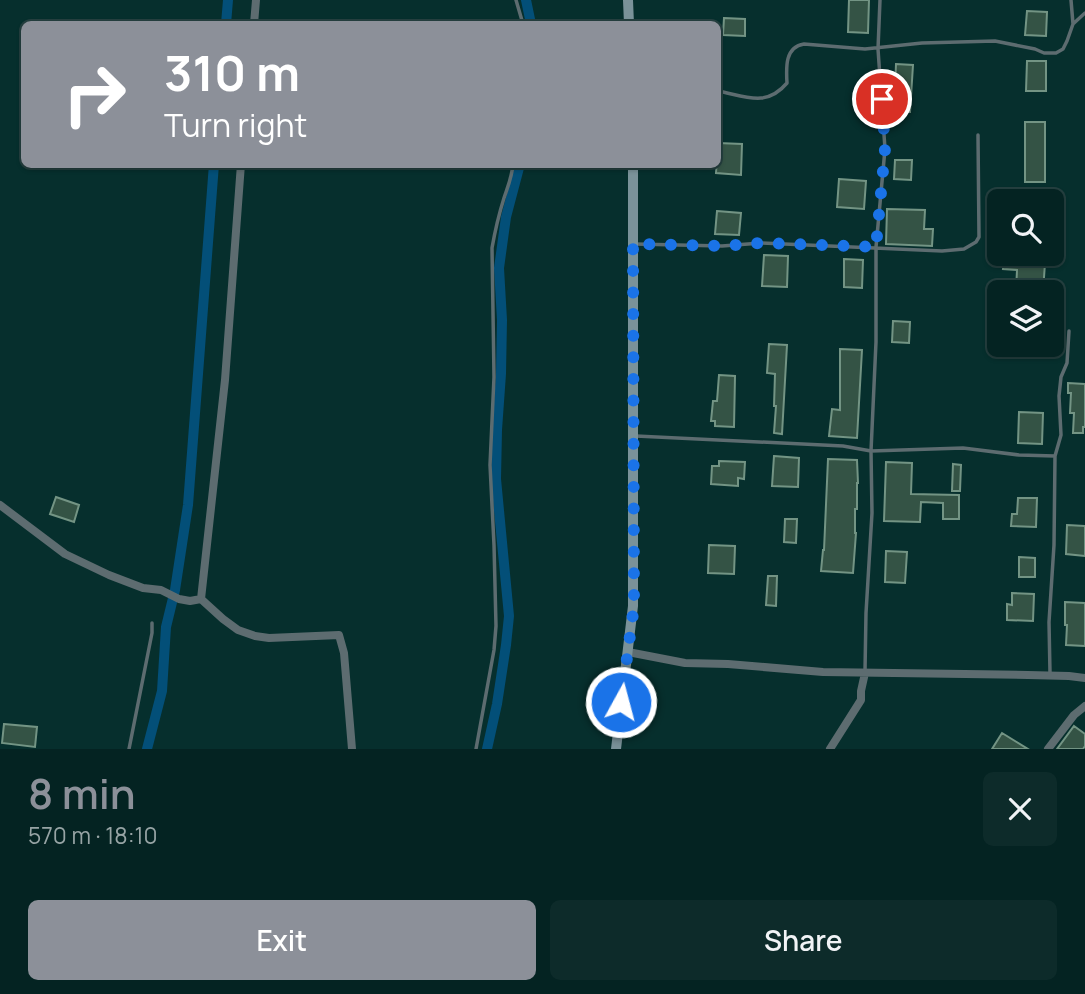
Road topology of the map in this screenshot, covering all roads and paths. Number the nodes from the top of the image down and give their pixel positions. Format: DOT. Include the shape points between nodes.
graph roads {
  1 [pos="256,0"];
  2 [pos="516,0"];
  3 [pos="628,0"];
  4 [pos="880,0"];
  5 [pos="1071,0"];
  6 [pos="1085,13"];
  7 [pos="254,21"];
  8 [pos="522,21"];
  9 [pos="629,21"];
  10 [pos="1073,24"];
  11 [pos="878,49"];
  12 [pos="721,92"];
  13 [pos="978,135"];
  14 [pos="240,168"];
  15 [pos="513,168"];
  16 [pos="633,168"];
  17 [pos="633,244"];
  18 [pos="876,247"];
  19 [pos="1069,331"];
  20 [pos="634,436"];
  21 [pos="871,451"];
  22 [pos="1055,456"];
  23 [pos="0,505"];
  24 [pos="201,599"];
  25 [pos="152,623"];
  26 [pos="628,652"];
  27 [pos="865,673"];
  28 [pos="1050,675"];
  29 [pos="1085,678"];
  30 [pos="1085,706"];
  31 [pos="129,749"];
  32 [pos="352,749"];
  33 [pos="477,749"];
  34 [pos="615,749"];
  35 [pos="830,749"];
  36 [pos="1048,749"];
  1 -- 7 [label="street"];
  2 -- 8 [label="lane"];
  3 -- 9 [label="main road"];
  4 -- 11 [label="lane"];
  5 -- 10 [label="lane"];
  6 -- 10 [label="lane"];
  10 -- 11 [label="lane" via="1063,49 1056,53 995,41"];
  11 -- 12 [label="lane" via="797,45 787,62 786,83 773,96 762,99"];
  11 -- 18 [label="lane" via="885,149"];
  13 -- 18 [label="lane" via="976,242 955,250"];
  14 -- 24 [label="street" via="225,380"];
  15 -- 33 [label="lane" via="492,248 490,465 496,626"];
  16 -- 17 [label="main road"];
  17 -- 18 [label="lane"];
  17 -- 20 [label="main road"];
  18 -- 21 [label="lane"];
  19 -- 22 [label="lane" via="1059,396 1061,435"];
  20 -- 21 [label="lane"];
  20 -- 26 [label="main road" via="634,606"];
  21 -- 22 [label="lane" via="963,448"];
  21 -- 27 [label="lane"];
  22 -- 28 [label="lane"];
  23 -- 24 [label="street" via="65,554 109,575 179,599"];
  24 -- 32 [label="street" via="238,630 255,636 339,635"];
  25 -- 31 [label="lane"];
  26 -- 27 [label="street" via="685,663"];
  26 -- 34 [label="main road"];
  27 -- 28 [label="street"];
  27 -- 35 [label="street" via="861,700"];
  28 -- 29 [label="street"];
  30 -- 36 [label="street"];
}
